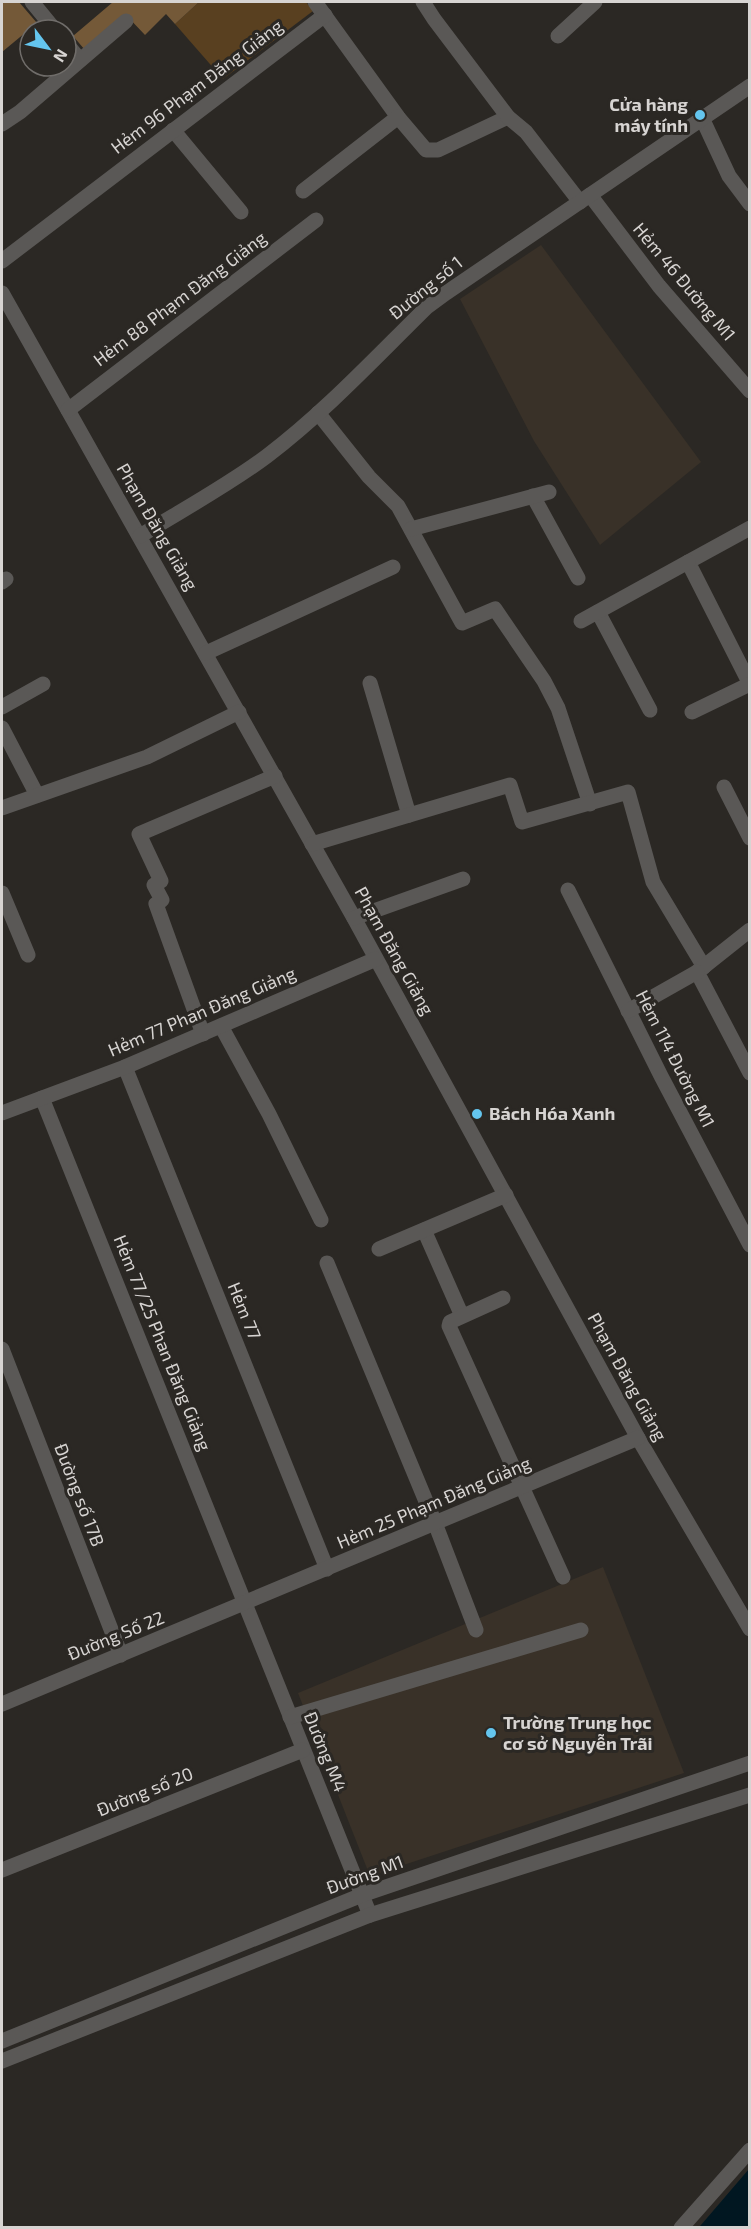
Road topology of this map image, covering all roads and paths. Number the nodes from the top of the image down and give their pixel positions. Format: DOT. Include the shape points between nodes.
graph roads {
  1 [pos="32,2"];
  2 [pos="315,2"];
  3 [pos="423,2"];
  4 [pos="595,2"];
  5 [pos="324,15"];
  6 [pos="45,18"];
  7 [pos="126,21"];
  8 [pos="558,36"];
  9 [pos="78,58"];
  10 [pos="80,60"];
  11 [pos="750,87"];
  12 [pos="398,117"];
  13 [pos="508,117"];
  14 [pos="702,118"];
  15 [pos="2,124"];
  16 [pos="173,130"];
  17 [pos="303,191"];
  18 [pos="585,199"];
  19 [pos="750,204"];
  20 [pos="241,212"];
  21 [pos="316,220"];
  22 [pos="2,261"];
  23 [pos="2,293"];
  24 [pos="6,311"];
  25 [pos="750,391"];
  26 [pos="68,410"];
  27 [pos="318,413"];
  28 [pos="549,492"];
  29 [pos="533,496"];
  30 [pos="750,528"];
  31 [pos="411,529"];
  32 [pos="140,536"];
  33 [pos="688,562"];
  34 [pos="393,567"];
  35 [pos="578,578"];
  36 [pos="598,612"];
  37 [pos="581,621"];
  38 [pos="206,653"];
  39 [pos="370,683"];
  40 [pos="43,684"];
  41 [pos="750,684"];
  42 [pos="2,707"];
  43 [pos="650,710"];
  44 [pos="239,712"];
  45 [pos="692,712"];
  46 [pos="2,728"];
  47 [pos="275,776"];
  48 [pos="724,787"];
  49 [pos="37,795"];
  50 [pos="590,804"];
  51 [pos="2,808"];
  52 [pos="409,815"];
  53 [pos="750,838"];
  54 [pos="312,844"];
  55 [pos="463,879"];
  56 [pos="568,890"];
  57 [pos="2,893"];
  58 [pos="354,918"];
  59 [pos="750,930"];
  60 [pos="28,955"];
  61 [pos="376,959"];
  62 [pos="700,969"];
  63 [pos="628,1011"];
  64 [pos="221,1026"];
  65 [pos="203,1034"];
  66 [pos="125,1067"];
  67 [pos="750,1072"];
  68 [pos="42,1098"];
  69 [pos="2,1113"];
  70 [pos="506,1196"];
  71 [pos="321,1220"];
  72 [pos="424,1230"];
  73 [pos="750,1245"];
  74 [pos="379,1250"];
  75 [pos="327,1263"];
  76 [pos="503,1298"];
  77 [pos="462,1316"];
  78 [pos="2,1349"];
  79 [pos="638,1438"];
  80 [pos="522,1488"];
  81 [pos="435,1524"];
  82 [pos="327,1569"];
  83 [pos="563,1577"];
  84 [pos="244,1604"];
  85 [pos="750,1629"];
  86 [pos="476,1630"];
  87 [pos="581,1630"];
  88 [pos="121,1655"];
  89 [pos="2,1704"];
  90 [pos="290,1717"];
  91 [pos="303,1750"];
  92 [pos="750,1763"];
  93 [pos="750,1795"];
  94 [pos="2,1870"];
  95 [pos="362,1895"];
  96 [pos="370,1915"];
  97 [pos="2,2041"];
  98 [pos="2,2061"];
  99 [pos="750,2150"];
  100 [pos="681,2228"];
  1 -- 6 [label="street"];
  2 -- 5 [label="street"];
  3 -- 13 [label="street, Hẻm 46 Đường M1"];
  4 -- 8 [label="street"];
  5 -- 12 [label="street"];
  5 -- 16 [label="street, Hẻm 96 Phạm Đăng Giảng"];
  7 -- 10 [label="street"];
  9 -- 10 [label="street"];
  10 -- 15 [label="street"];
  11 -- 14 [label="street, Đường số 1"];
  12 -- 13 [label="street" via="429,152"];
  12 -- 17 [label="street"];
  13 -- 18 [label="street, Hẻm 46 Đường M1"];
  14 -- 18 [label="street, Đường số 1"];
  14 -- 19 [label="street" via="729,176"];
  16 -- 20 [label="street"];
  16 -- 22 [label="street, Hẻm 96 Phạm Đăng Giảng"];
  18 -- 25 [label="street, Hẻm 46 Đường M1"];
  18 -- 27 [label="street, Đường số 1" via="428,307"];
  21 -- 26 [label="street, Hẻm 88 Phạm Đăng Giảng"];
  23 -- 24 [label="street, Phạm Đăng Giảng"];
  24 -- 26 [label="street, Phạm Đăng Giảng"];
  26 -- 32 [label="street, Phạm Đăng Giảng"];
  27 -- 31 [label="street" via="369,477 393,499"];
  27 -- 32 [label="street, Đường số 1" via="239,476"];
  28 -- 29 [label="street"];
  29 -- 31 [label="street"];
  29 -- 35 [label="street"];
  30 -- 33 [label="street"];
  31 -- 50 [label="street" via="462,623 495,609 544,681 558,708"];
  32 -- 38 [label="street, Phạm Đăng Giảng"];
  33 -- 36 [label="street"];
  33 -- 41 [label="street"];
  34 -- 38 [label="street"];
  36 -- 37 [label="street"];
  36 -- 43 [label="street"];
  38 -- 44 [label="street, Phạm Đăng Giảng"];
  39 -- 52 [label="street"];
  40 -- 42 [label="street"];
  41 -- 45 [label="street"];
  44 -- 47 [label="street, Phạm Đăng Giảng"];
  44 -- 49 [label="street" via="147,757"];
  46 -- 49 [label="street"];
  47 -- 54 [label="street, Phạm Đăng Giảng"];
  47 -- 65 [label="street" via="139,834 161,881 154,885 162,900 156,904"];
  48 -- 53 [label="street"];
  49 -- 51 [label="street"];
  50 -- 52 [label="street" via="522,822 510,785"];
  50 -- 62 [label="street" via="628,792 653,882"];
  52 -- 54 [label="street"];
  54 -- 58 [label="street, Phạm Đăng Giảng"];
  55 -- 58 [label="street"];
  56 -- 63 [label="street, Hẻm 114 Đường M1"];
  57 -- 60 [label="street"];
  58 -- 61 [label="street, Phạm Đăng Giảng"];
  59 -- 62 [label="street"];
  61 -- 64 [label="street, Hẻm 77 Phan Đăng Giảng"];
  61 -- 70 [label="street, Phạm Đăng Giảng"];
  62 -- 63 [label="street"];
  62 -- 67 [label="street"];
  63 -- 73 [label="street, Hẻm 114 Đường M1"];
  64 -- 65 [label="street, Hẻm 77 Phan Đăng Giảng"];
  64 -- 71 [label="street"];
  65 -- 66 [label="street, Hẻm 77 Phan Đăng Giảng"];
  66 -- 68 [label="street, Hẻm 77 Phan Đăng Giảng"];
  66 -- 82 [label="street, Hẻm 77"];
  68 -- 69 [label="street, Hẻm 77 Phan Đăng Giảng"];
  68 -- 84 [label="street, Hẻm 77/25 Phan Đăng Giảng"];
  70 -- 72 [label="street"];
  70 -- 79 [label="street, Phạm Đăng Giảng"];
  72 -- 74 [label="street"];
  72 -- 77 [label="street"];
  75 -- 81 [label="street"];
  76 -- 77 [label="street"];
  77 -- 80 [label="street" via="448,1326"];
  78 -- 88 [label="street, Đường số 17B"];
  79 -- 80 [label="street, Hẻm 25 Phạm Đăng Giảng"];
  79 -- 85 [label="street, Phạm Đăng Giảng"];
  80 -- 81 [label="street, Hẻm 25 Phạm Đăng Giảng"];
  80 -- 83 [label="street"];
  81 -- 82 [label="street, Hẻm 25 Phạm Đăng Giảng"];
  81 -- 86 [label="street"];
  82 -- 84 [label="street, Hẻm 25 Phạm Đăng Giảng"];
  84 -- 88 [label="street, Đường Số 22"];
  84 -- 90 [label="street, Đường M4"];
  87 -- 90 [label="street"];
  88 -- 89 [label="street, Đường Số 22"];
  90 -- 91 [label="street, Đường M4"];
  91 -- 94 [label="street, Đường số 20"];
  91 -- 95 [label="street, Đường M4"];
  92 -- 95 [label="street, Đường M1"];
  93 -- 96 [label="street"];
  95 -- 96 [label="street, Đường M4"];
  95 -- 97 [label="street, Đường M1"];
  96 -- 98 [label="street"];
  99 -- 100 [label="street"];
}
